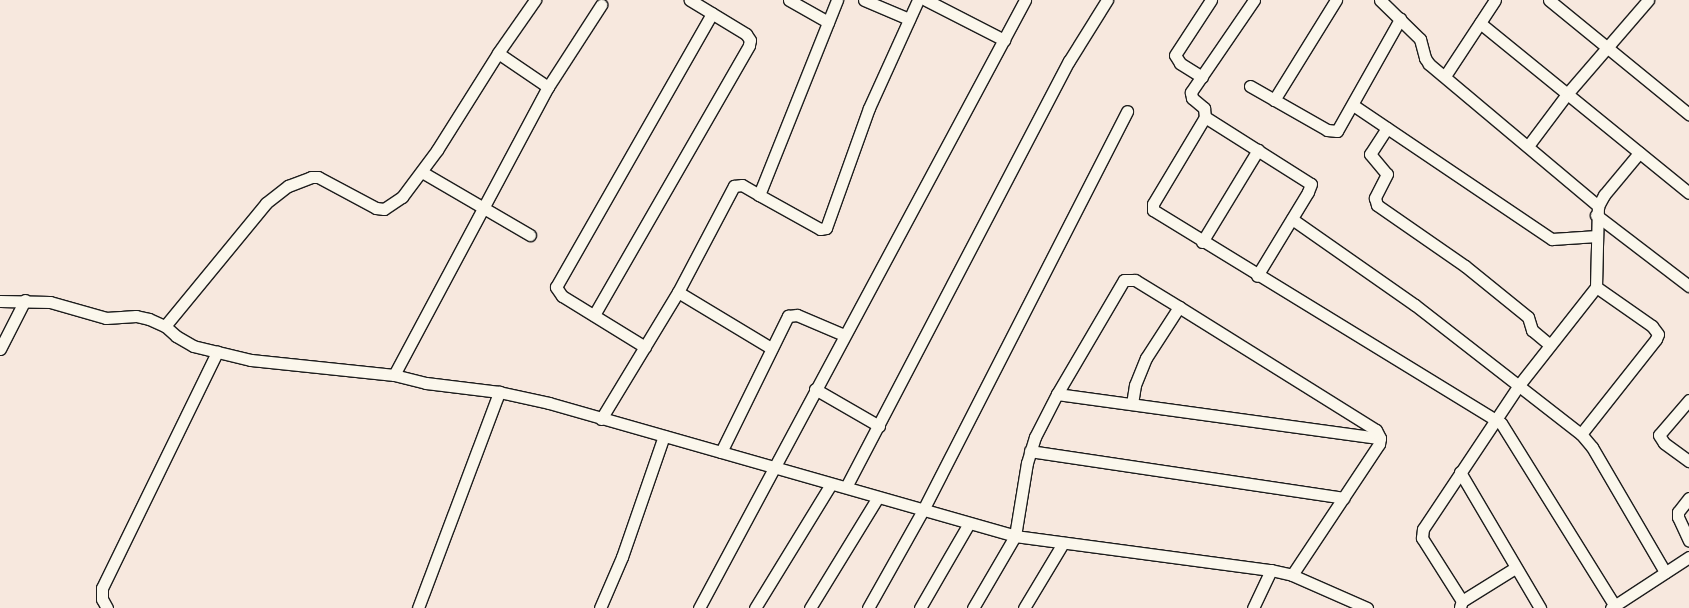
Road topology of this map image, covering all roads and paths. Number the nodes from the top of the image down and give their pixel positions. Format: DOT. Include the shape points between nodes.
graph roads {
  1 [pos="535,0"];
  2 [pos="690,0"];
  3 [pos="789,0"];
  4 [pos="837,0"];
  5 [pos="864,0"];
  6 [pos="918,0"];
  7 [pos="926,0"];
  8 [pos="1025,0"];
  9 [pos="1107,0"];
  10 [pos="1211,0"];
  11 [pos="1254,0"];
  12 [pos="1336,0"];
  13 [pos="1380,0"];
  14 [pos="1495,0"];
  15 [pos="1549,0"];
  16 [pos="1645,1"];
  17 [pos="601,4"];
  18 [pos="712,13"];
  19 [pos="909,19"];
  20 [pos="1400,19"];
  21 [pos="828,22"];
  22 [pos="1480,23"];
  23 [pos="1004,40"];
  24 [pos="1606,47"];
  25 [pos="498,53"];
  26 [pos="1445,76"];
  27 [pos="1202,77"];
  28 [pos="1250,86"];
  29 [pos="548,87"];
  30 [pos="1567,94"];
  31 [pos="1274,100"];
  32 [pos="1353,105"];
  33 [pos="1127,111"];
  34 [pos="1689,114"];
  35 [pos="1205,117"];
  36 [pos="1387,128"];
  37 [pos="1528,146"];
  38 [pos="1258,150"];
  39 [pos="1638,153"];
  40 [pos="422,172"];
  41 [pos="1689,193"];
  42 [pos="759,194"];
  43 [pos="483,209"];
  44 [pos="1597,210"];
  45 [pos="1292,219"];
  46 [pos="530,235"];
  47 [pos="1597,236"];
  48 [pos="1202,242"];
  49 [pos="1257,276"];
  50 [pos="1689,286"];
  51 [pos="1596,287"];
  52 [pos="678,292"];
  53 [pos="25,300"];
  54 [pos="0,301"];
  55 [pos="1179,307"];
  56 [pos="594,316"];
  57 [pos="165,326"];
  58 [pos="844,335"];
  59 [pos="1550,345"];
  60 [pos="645,347"];
  61 [pos="771,348"];
  62 [pos="0,349"];
  63 [pos="217,352"];
  64 [pos="394,375"];
  65 [pos="1519,385"];
  66 [pos="815,389"];
  67 [pos="499,392"];
  68 [pos="1057,394"];
  69 [pos="1689,400"];
  70 [pos="1132,404"];
  71 [pos="1495,418"];
  72 [pos="601,419"];
  73 [pos="879,426"];
  74 [pos="1581,434"];
  75 [pos="664,436"];
  76 [pos="1380,438"];
  77 [pos="721,452"];
  78 [pos="1030,452"];
  79 [pos="1689,461"];
  80 [pos="773,467"];
  81 [pos="1460,472"];
  82 [pos="831,484"];
  83 [pos="846,487"];
  84 [pos="878,497"];
  85 [pos="1343,498"];
  86 [pos="1689,498"];
  87 [pos="923,510"];
  88 [pos="969,523"];
  89 [pos="1015,536"];
  90 [pos="1689,541"];
  91 [pos="1062,543"];
  92 [pos="1689,557"];
  93 [pos="1515,568"];
  94 [pos="1271,570"];
  95 [pos="1665,572"];
  96 [pos="1292,575"];
  97 [pos="1461,605"];
  98 [pos="1362,607"];
  99 [pos="1614,607"];
  100 [pos="107,608"];
  101 [pos="418,608"];
  102 [pos="600,608"];
  103 [pos="699,608"];
  104 [pos="755,608"];
  105 [pos="810,608"];
  106 [pos="868,608"];
  107 [pos="920,608"];
  108 [pos="973,608"];
  109 [pos="1024,608"];
  110 [pos="1253,608"];
  111 [pos="1540,608"];
  1 -- 25 [label="street"];
  2 -- 18 [label="street"];
  3 -- 21 [label="street"];
  4 -- 21 [label="street"];
  5 -- 19 [label="street"];
  6 -- 19 [label="street"];
  7 -- 23 [label="street"];
  8 -- 23 [label="street"];
  9 -- 73 [label="street" via="1070,61"];
  10 -- 27 [label="street" via="1175,55 1180,63"];
  11 -- 27 [label="street"];
  12 -- 31 [label="street"];
  13 -- 20 [label="street"];
  14 -- 22 [label="street"];
  15 -- 24 [label="street"];
  16 -- 24 [label="street"];
  17 -- 29 [label="street"];
  18 -- 56 [label="street" via="557,283 557,292"];
  18 -- 56 [label="street" via="746,34 750,40 749,45"];
  19 -- 42 [label="street" via="868,108 826,228 820,229"];
  20 -- 26 [label="street" via="1420,39 1429,64"];
  20 -- 32 [label="street"];
  21 -- 42 [label="street"];
  22 -- 26 [label="street"];
  22 -- 30 [label="street"];
  23 -- 58 [label="street"];
  24 -- 30 [label="street"];
  24 -- 34 [label="street"];
  25 -- 29 [label="street"];
  25 -- 40 [label="street"];
  26 -- 37 [label="street"];
  27 -- 35 [label="street" via="1191,95 1204,108"];
  28 -- 31 [label="street"];
  29 -- 43 [label="street"];
  30 -- 37 [label="street"];
  30 -- 39 [label="street"];
  31 -- 32 [label="street" via="1333,132 1340,127"];
  32 -- 36 [label="street"];
  33 -- 87 [label="street"];
  35 -- 38 [label="street"];
  35 -- 48 [label="street" via="1152,207 1156,213"];
  36 -- 47 [label="street" via="1552,239"];
  36 -- 59 [label="street" via="1370,154 1387,174 1375,198 1377,205 1466,266 1528,317 1532,330"];
  37 -- 44 [label="street"];
  38 -- 45 [label="street" via="1311,184"];
  38 -- 48 [label="street"];
  39 -- 41 [label="street"];
  39 -- 44 [label="street" via="1604,195"];
  40 -- 43 [label="street"];
  40 -- 57 [label="street" via="402,197 384,209 369,205 318,177 288,186 266,203"];
  42 -- 52 [label="street" via="742,185 734,186"];
  43 -- 46 [label="street"];
  43 -- 64 [label="street"];
  44 -- 47 [label="street"];
  44 -- 50 [label="street"];
  45 -- 49 [label="street"];
  45 -- 65 [label="street" via="1409,300"];
  47 -- 51 [label="street"];
  48 -- 49 [label="street"];
  49 -- 71 [label="street"];
  51 -- 59 [label="street"];
  51 -- 74 [label="street" via="1652,326 1658,334"];
  52 -- 60 [label="street"];
  52 -- 61 [label="street"];
  53 -- 54 [label="street"];
  53 -- 57 [label="street" via="50,302 106,318 136,316"];
  53 -- 62 [label="street"];
  55 -- 68 [label="street" via="1135,280 1124,280"];
  55 -- 70 [label="street" via="1146,358 1135,385"];
  55 -- 76 [label="street" via="1376,430"];
  56 -- 60 [label="street"];
  57 -- 63 [label="street" via="193,346"];
  58 -- 61 [label="street" via="792,314 785,319"];
  58 -- 66 [label="street"];
  59 -- 65 [label="street"];
  60 -- 72 [label="street"];
  61 -- 77 [label="street"];
  63 -- 64 [label="street" via="251,360"];
  63 -- 100 [label="street" via="102,588 102,599"];
  64 -- 67 [label="street" via="426,383"];
  65 -- 71 [label="street"];
  65 -- 74 [label="street"];
  66 -- 73 [label="street"];
  66 -- 80 [label="street"];
  67 -- 72 [label="street"];
  67 -- 101 [label="street"];
  68 -- 70 [label="street"];
  68 -- 78 [label="street"];
  69 -- 79 [label="street" via="1659,435 1664,443"];
  70 -- 76 [label="street"];
  71 -- 81 [label="street"];
  71 -- 99 [label="street" via="1507,432"];
  72 -- 75 [label="street"];
  73 -- 83 [label="street"];
  74 -- 95 [label="street" via="1592,447"];
  75 -- 77 [label="street"];
  75 -- 102 [label="street" via="622,557"];
  76 -- 85 [label="street" via="1379,444"];
  77 -- 80 [label="street"];
  78 -- 85 [label="street"];
  78 -- 89 [label="street"];
  80 -- 82 [label="street"];
  80 -- 103 [label="street"];
  81 -- 93 [label="street"];
  81 -- 97 [label="street" via="1426,523 1422,534"];
  82 -- 83 [label="street"];
  82 -- 104 [label="street"];
  83 -- 84 [label="street"];
  84 -- 87 [label="street"];
  84 -- 105 [label="street"];
  85 -- 96 [label="street"];
  86 -- 90 [label="street" via="1678,512 1678,517"];
  87 -- 88 [label="street"];
  87 -- 106 [label="street"];
  88 -- 89 [label="street"];
  88 -- 107 [label="street"];
  89 -- 91 [label="street"];
  89 -- 108 [label="street"];
  91 -- 94 [label="street"];
  91 -- 109 [label="street"];
  92 -- 95 [label="street"];
  93 -- 97 [label="street"];
  93 -- 111 [label="street"];
  94 -- 96 [label="street"];
  94 -- 110 [label="street"];
  95 -- 99 [label="street"];
  96 -- 98 [label="street"];
}
